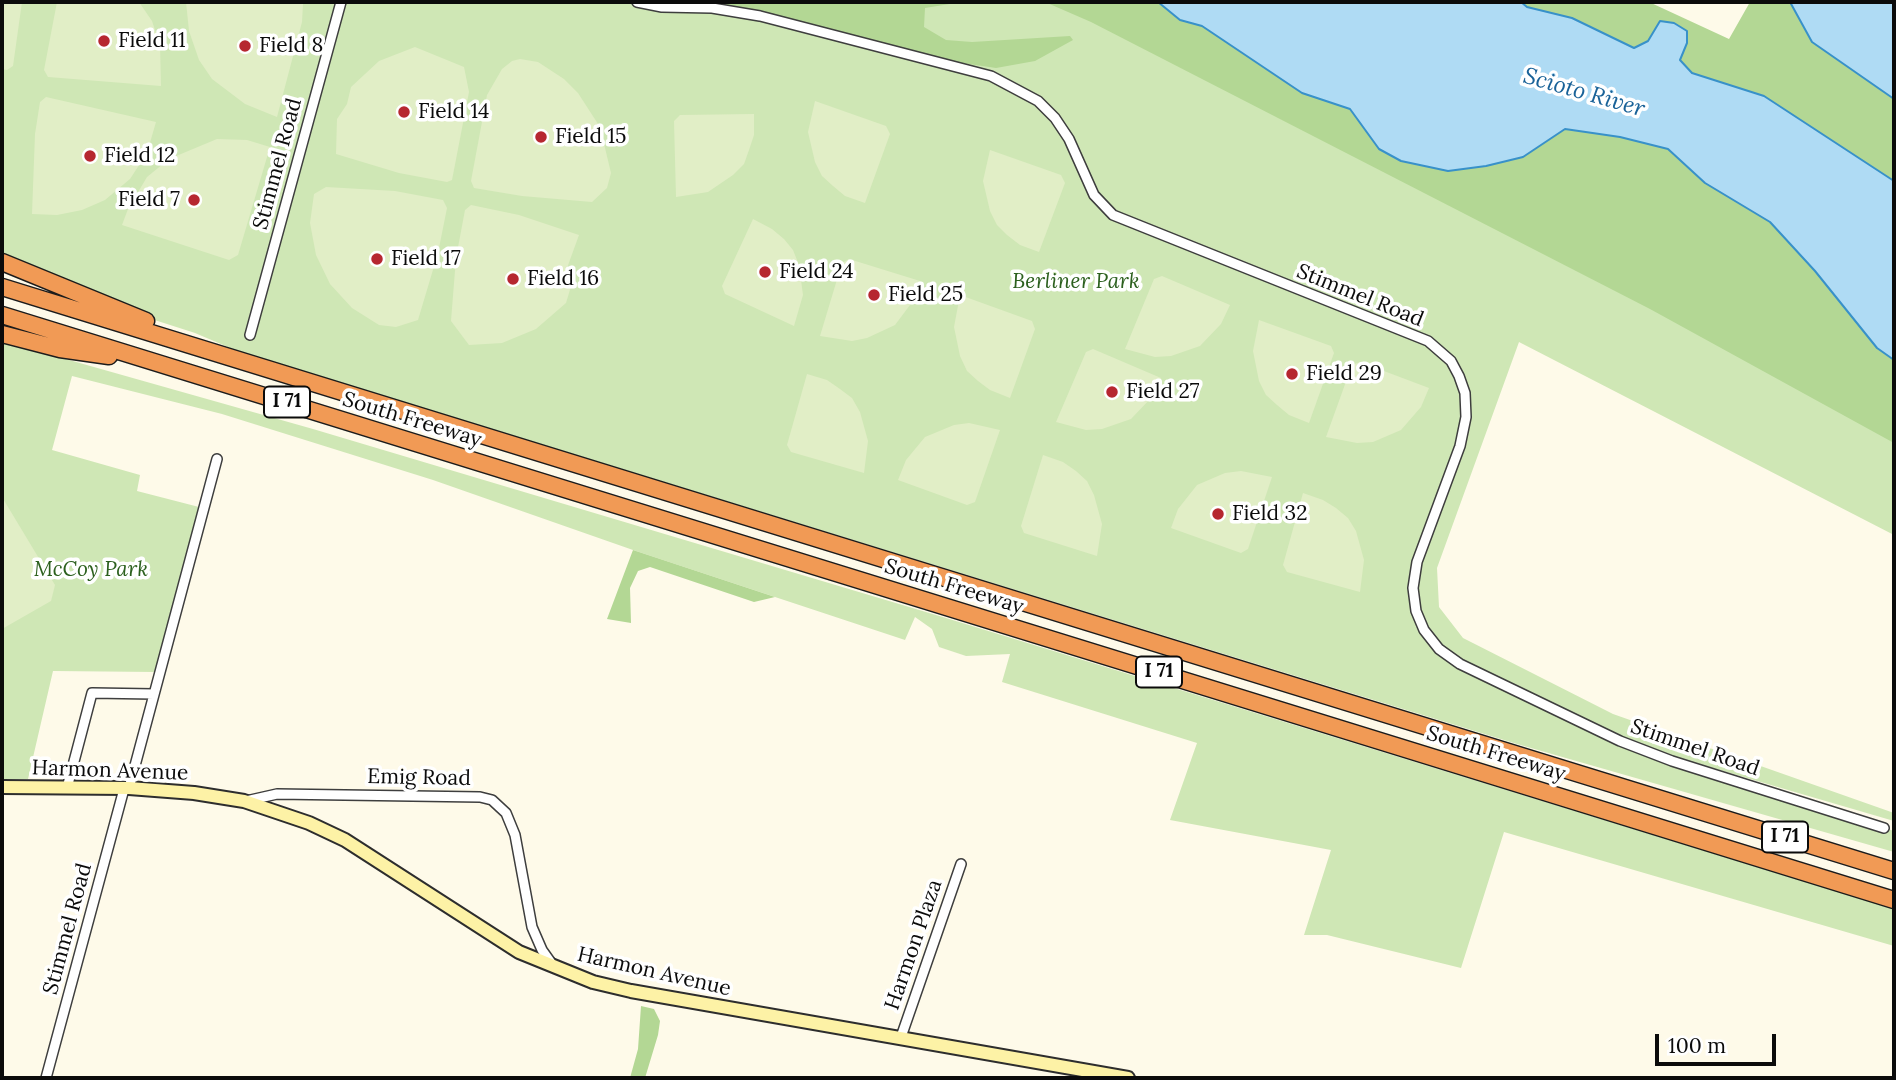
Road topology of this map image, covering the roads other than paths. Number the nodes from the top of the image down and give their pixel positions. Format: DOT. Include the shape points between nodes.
graph roads {
  1 [pos="341,2"];
  2 [pos="637,2"];
  3 [pos="2,262"];
  4 [pos="2,287"];
  5 [pos="2,315"];
  6 [pos="2,334"];
  7 [pos="250,335"];
  8 [pos="229,355"];
  9 [pos="150,361"];
  10 [pos="217,458"];
  11 [pos="154,694"];
  12 [pos="2,787"];
  13 [pos="68,788"];
  14 [pos="126,789"];
  15 [pos="244,801"];
  16 [pos="1884,828"];
  17 [pos="961,864"];
  18 [pos="1894,871"];
  19 [pos="1894,900"];
  20 [pos="556,969"];
  21 [pos="901,1037"];
  22 [pos="46,1078"];
  23 [pos="1128,1078"];
  1 -- 7 [label="street, Stimmel Road"];
  2 -- 16 [label="street, Stimmel Road" via="760,16 991,76 1038,102 1055,118 1094,195 1113,215 1428,341 1451,361 1459,376 1466,417 1460,446 1417,562 1413,588 1424,630 1440,649 1460,664 1633,746"];
  3 -- 8 [label="highway"];
  4 -- 8 [label="highway, South Freeway / I 71"];
  5 -- 9 [label="highway, South Freeway / I 71"];
  6 -- 9 [label="highway" via="60,349"];
  8 -- 18 [label="highway, South Freeway / I 71"];
  9 -- 19 [label="highway, South Freeway / I 71"];
  10 -- 11 [label="street, Stimmel Road"];
  11 -- 13 [label="street" via="92,693"];
  11 -- 14 [label="street, Stimmel Road"];
  12 -- 13 [label="main road, Harmon Avenue"];
  13 -- 14 [label="main road, Harmon Avenue"];
  14 -- 15 [label="main road, Harmon Avenue"];
  14 -- 22 [label="street, Stimmel Road"];
  15 -- 20 [label="main road, Harmon Avenue" via="309,822 345,840 482,931"];
  15 -- 20 [label="street, Emig Road" via="289,794 492,800 506,813 515,835 532,927"];
  17 -- 21 [label="street, Harmon Plaza"];
  20 -- 21 [label="main road, Harmon Avenue" via="631,991"];
  21 -- 23 [label="main road, Harmon Avenue"];
}
